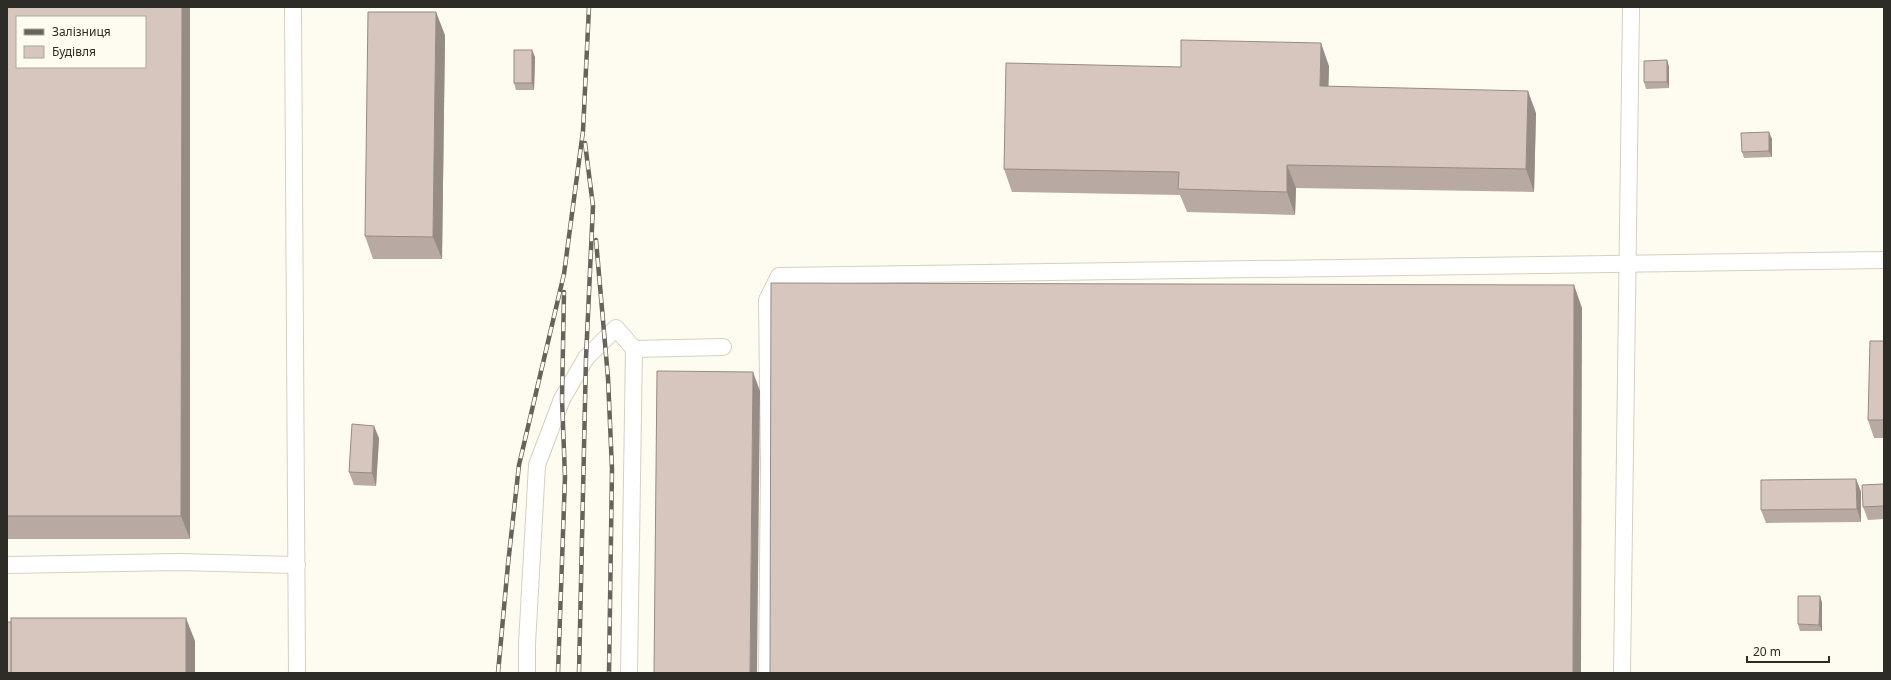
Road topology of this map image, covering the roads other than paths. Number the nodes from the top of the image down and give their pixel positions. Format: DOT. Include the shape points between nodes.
graph roads {
  1 [pos="293,7"];
  2 [pos="1631,7"];
  3 [pos="1884,260"];
  4 [pos="1627,263"];
  5 [pos="723,347"];
  6 [pos="634,349"];
  7 [pos="7,565"];
  8 [pos="297,565"];
  9 [pos="297,673"];
  10 [pos="527,673"];
  11 [pos="629,673"];
  12 [pos="767,673"];
  13 [pos="1622,673"];
  1 -- 8 [label="lane"];
  2 -- 4 [label="lane"];
  3 -- 4 [label="lane"];
  4 -- 12 [label="lane" via="779,276 767,300 770,465"];
  4 -- 13 [label="lane"];
  5 -- 6 [label="lane"];
  6 -- 10 [label="lane" via="616,328 586,358 562,399 537,464 526,644"];
  6 -- 11 [label="lane"];
  7 -- 8 [label="lane" via="179,562"];
  8 -- 9 [label="lane"];
}
